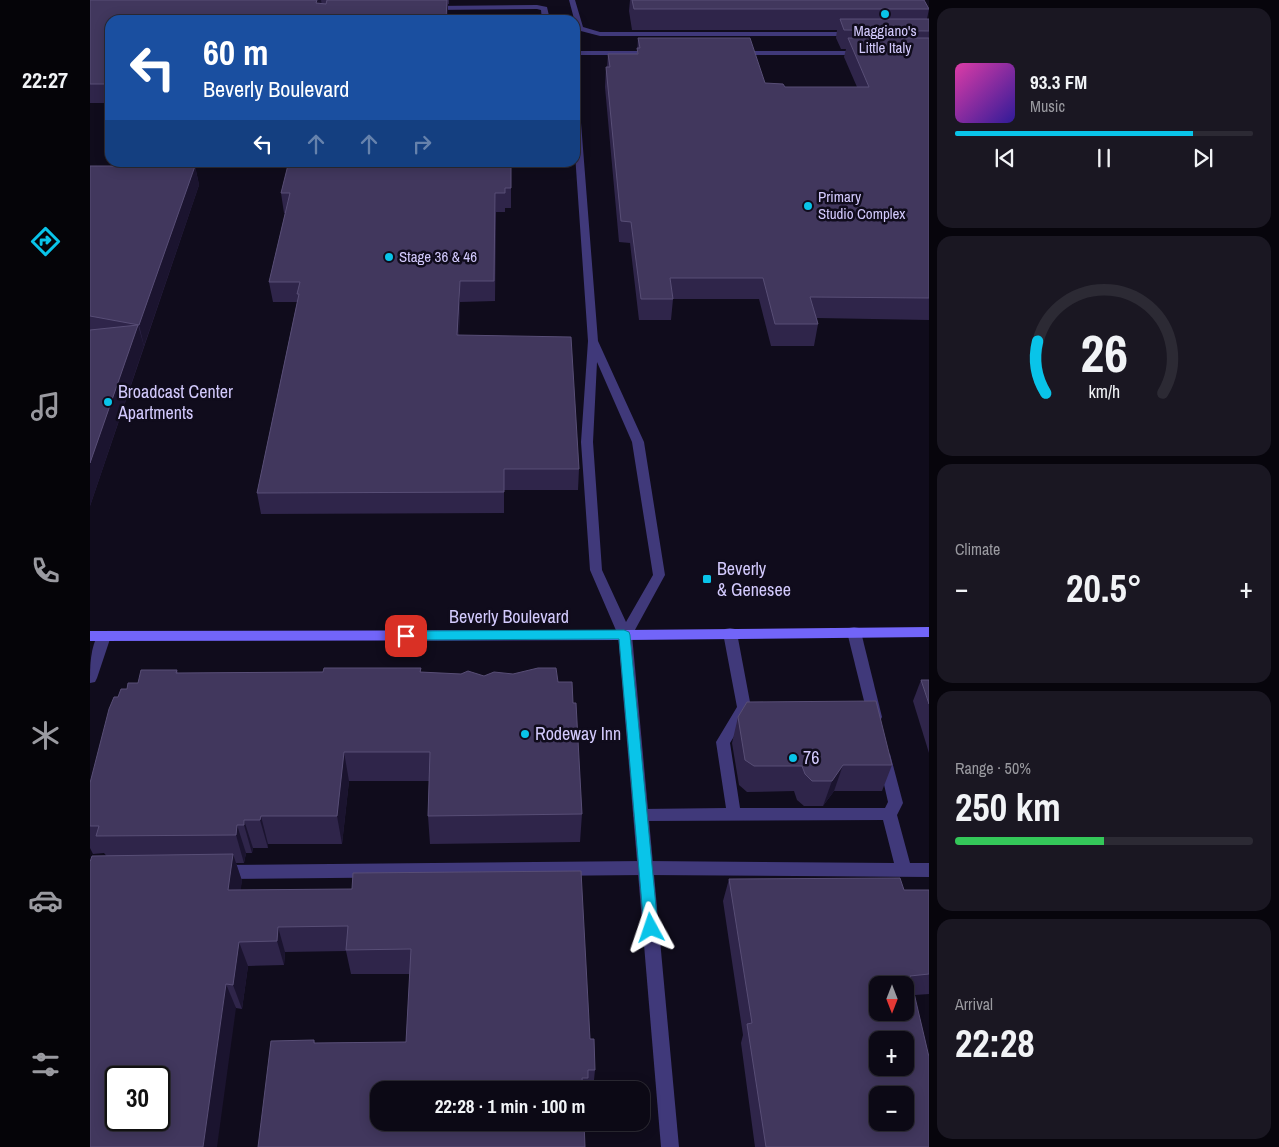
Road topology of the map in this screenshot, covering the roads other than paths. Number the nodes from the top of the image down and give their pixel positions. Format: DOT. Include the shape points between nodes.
graph roads {
  1 [pos="572,0"];
  2 [pos="425,8"];
  3 [pos="545,15"];
  4 [pos="576,15"];
  5 [pos="580,28"];
  6 [pos="859,34"];
  7 [pos="580,53"];
  8 [pos="661,53"];
  9 [pos="731,53"];
  10 [pos="870,53"];
  11 [pos="580,165"];
  12 [pos="593,341"];
  13 [pos="854,632"];
  14 [pos="929,632"];
  15 [pos="730,634"];
  16 [pos="624,635"];
  17 [pos="90,636"];
  18 [pos="104,636"];
  19 [pos="90,678"];
  20 [pos="744,707"];
  21 [pos="764,707"];
  22 [pos="878,727"];
  23 [pos="882,746"];
  24 [pos="734,814"];
  25 [pos="889,814"];
  26 [pos="640,815"];
  27 [pos="646,868"];
  28 [pos="904,870"];
  29 [pos="929,870"];
  30 [pos="208,872"];
  31 [pos="670,1147"];
  1 -- 4 [label="street"];
  2 -- 3 [label="street" via="537,7 544,9"];
  5 -- 6 [label="street" via="600,34"];
  7 -- 8 [label="street"];
  9 -- 10 [label="street"];
  11 -- 12 [label="street"];
  12 -- 16 [label="street" via="587,442 596,570"];
  12 -- 16 [label="street" via="638,442 659,575"];
  13 -- 14 [label="main road, Beverly Boulevard"];
  13 -- 15 [label="main road, Beverly Boulevard"];
  13 -- 22 [label="street" via="868,708"];
  15 -- 16 [label="main road, Beverly Boulevard"];
  15 -- 20 [label="street"];
  16 -- 18 [label="main road, Beverly Boulevard"];
  16 -- 26 [label="street"];
  17 -- 18 [label="main road, Beverly Boulevard"];
  18 -- 19 [label="street"];
  20 -- 21 [label="street"];
  20 -- 24 [label="street" via="723,742"];
  23 -- 25 [label="street" via="896,803"];
  24 -- 25 [label="street"];
  24 -- 26 [label="street"];
  25 -- 28 [label="street"];
  26 -- 27 [label="street"];
  27 -- 28 [label="street"];
  27 -- 30 [label="street"];
  27 -- 31 [label="street"];
  28 -- 29 [label="street"];
}
